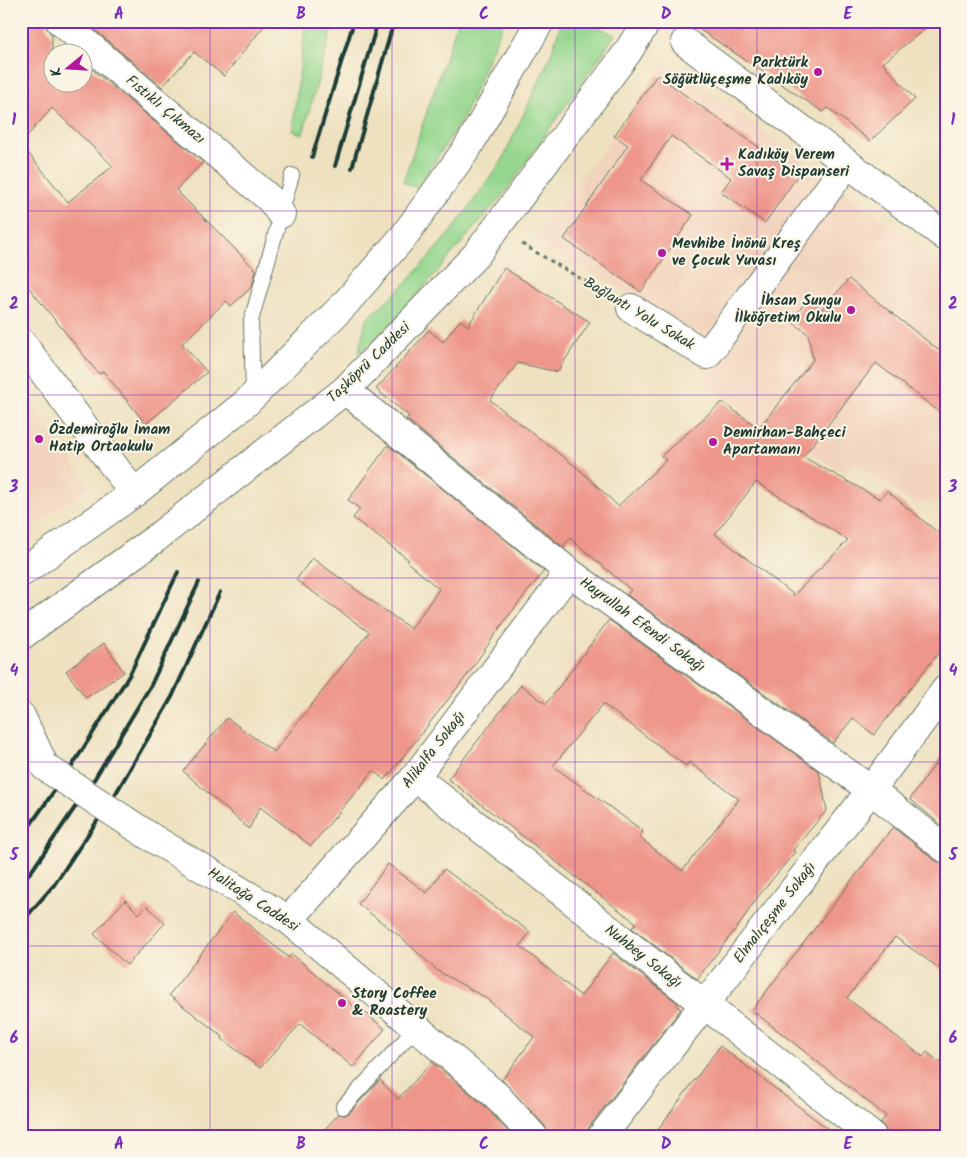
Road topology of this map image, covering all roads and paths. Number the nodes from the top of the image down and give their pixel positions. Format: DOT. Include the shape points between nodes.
graph roads {
  1 [pos="60,21"];
  2 [pos="540,21"];
  3 [pos="647,21"];
  4 [pos="684,42"];
  5 [pos="847,164"];
  6 [pos="292,175"];
  7 [pos="275,207"];
  8 [pos="496,228"];
  9 [pos="946,237"];
  10 [pos="631,308"];
  11 [pos="21,342"];
  12 [pos="345,390"];
  13 [pos="253,395"];
  14 [pos="134,493"];
  15 [pos="569,572"];
  16 [pos="21,573"];
  17 [pos="24,638"];
  18 [pos="946,689"];
  19 [pos="21,716"];
  20 [pos="21,748"];
  21 [pos="45,768"];
  22 [pos="415,777"];
  23 [pos="871,790"];
  24 [pos="946,849"];
  25 [pos="289,920"];
  26 [pos="704,1004"];
  27 [pos="416,1028"];
  28 [pos="343,1108"];
  29 [pos="532,1136"];
  30 [pos="602,1136"];
  31 [pos="872,1136"];
  1 -- 7 [label="street, Fıstıklı Çıkmazı"];
  2 -- 13 [label="street" via="468,147 404,236 344,306"];
  3 -- 8 [label="street, Taşköprü Caddesi" via="627,53"];
  4 -- 5 [label="street"];
  5 -- 9 [label="street"];
  5 -- 10 [label="street, Bağlantı Yolu Sokak" via="707,355"];
  6 -- 7 [label="lane"];
  7 -- 13 [label="lane" via="251,321"];
  8 -- 10 [label="path, Bağlantı Yolu Sokak"];
  8 -- 12 [label="street, Taşköprü Caddesi" via="476,255"];
  11 -- 14 [label="street"];
  12 -- 15 [label="street, Hayrullah Efendi Sokağı"];
  12 -- 17 [label="street, Taşköprü Caddesi"];
  13 -- 14 [label="street"];
  14 -- 16 [label="street"];
  15 -- 22 [label="street, Alikalfa Sokağı"];
  15 -- 23 [label="street, Hayrullah Efendi Sokağı"];
  18 -- 23 [label="street, Elmalıçeşme Sokağı"];
  19 -- 21 [label="street"];
  20 -- 21 [label="street, Halitağa Caddesi"];
  21 -- 25 [label="street, Halitağa Caddesi, bridge" via="149,836"];
  22 -- 25 [label="street, Alikalfa Sokağı"];
  22 -- 26 [label="street, Nuhbey Sokağı"];
  23 -- 24 [label="street, Hayrullah Efendi Sokağı"];
  23 -- 26 [label="street, Elmalıçeşme Sokağı"];
  25 -- 27 [label="street, Halitağa Caddesi"];
  26 -- 30 [label="street, Elmalıçeşme Sokağı"];
  26 -- 31 [label="street, Nuhbey Sokağı"];
  27 -- 28 [label="lane"];
  27 -- 29 [label="street, Halitağa Caddesi" via="496,1096"];
}
